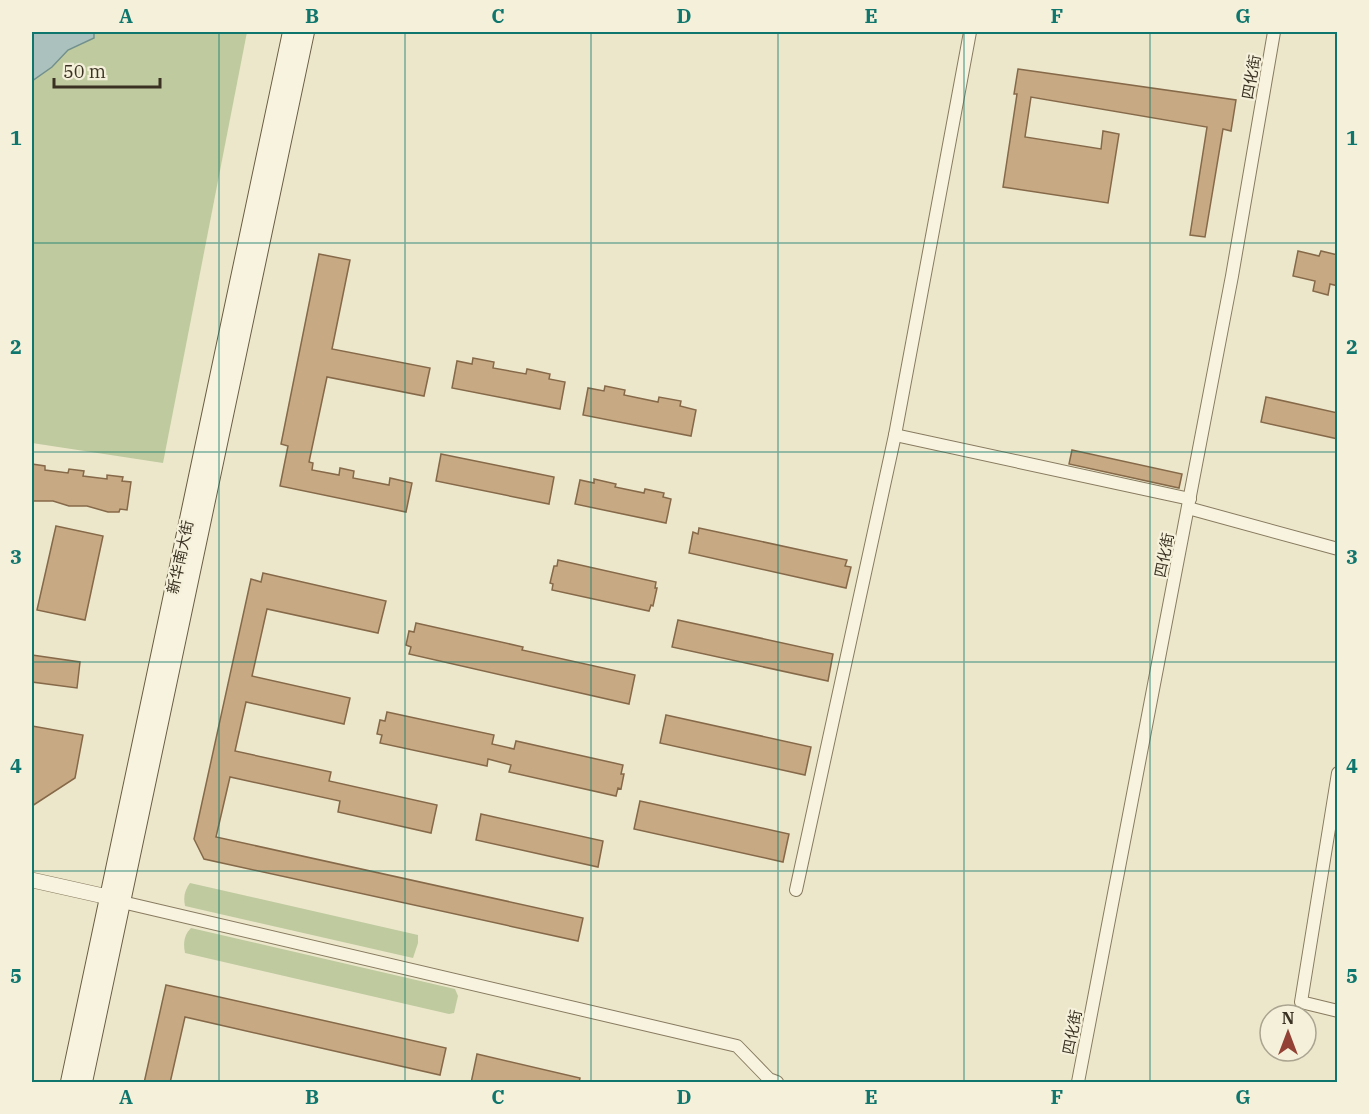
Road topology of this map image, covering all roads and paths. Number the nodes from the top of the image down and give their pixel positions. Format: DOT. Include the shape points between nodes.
graph roads {
  1 [pos="291,32"];
  2 [pos="306,32"];
  3 [pos="970,32"];
  4 [pos="1274,32"];
  5 [pos="895,435"];
  6 [pos="1189,504"];
  7 [pos="1338,549"];
  8 [pos="1338,773"];
  9 [pos="32,880"];
  10 [pos="796,890"];
  11 [pos="115,900"];
  12 [pos="1338,1011"];
  13 [pos="69,1083"];
  14 [pos="84,1083"];
  15 [pos="777,1083"];
  16 [pos="1078,1083"];
  1 -- 11 [label="main road, 新华南大街"];
  2 -- 11 [label="main road, 新华南大街"];
  3 -- 5 [label="street"];
  4 -- 6 [label="street, 四化街"];
  5 -- 6 [label="street"];
  5 -- 10 [label="street"];
  6 -- 7 [label="street"];
  6 -- 16 [label="street, 四化街"];
  8 -- 12 [label="street" via="1301,1002"];
  9 -- 11 [label="street"];
  11 -- 13 [label="main road, 新华南大街"];
  11 -- 14 [label="main road, 新华南大街"];
  11 -- 15 [label="street" via="737,1046"];
}
